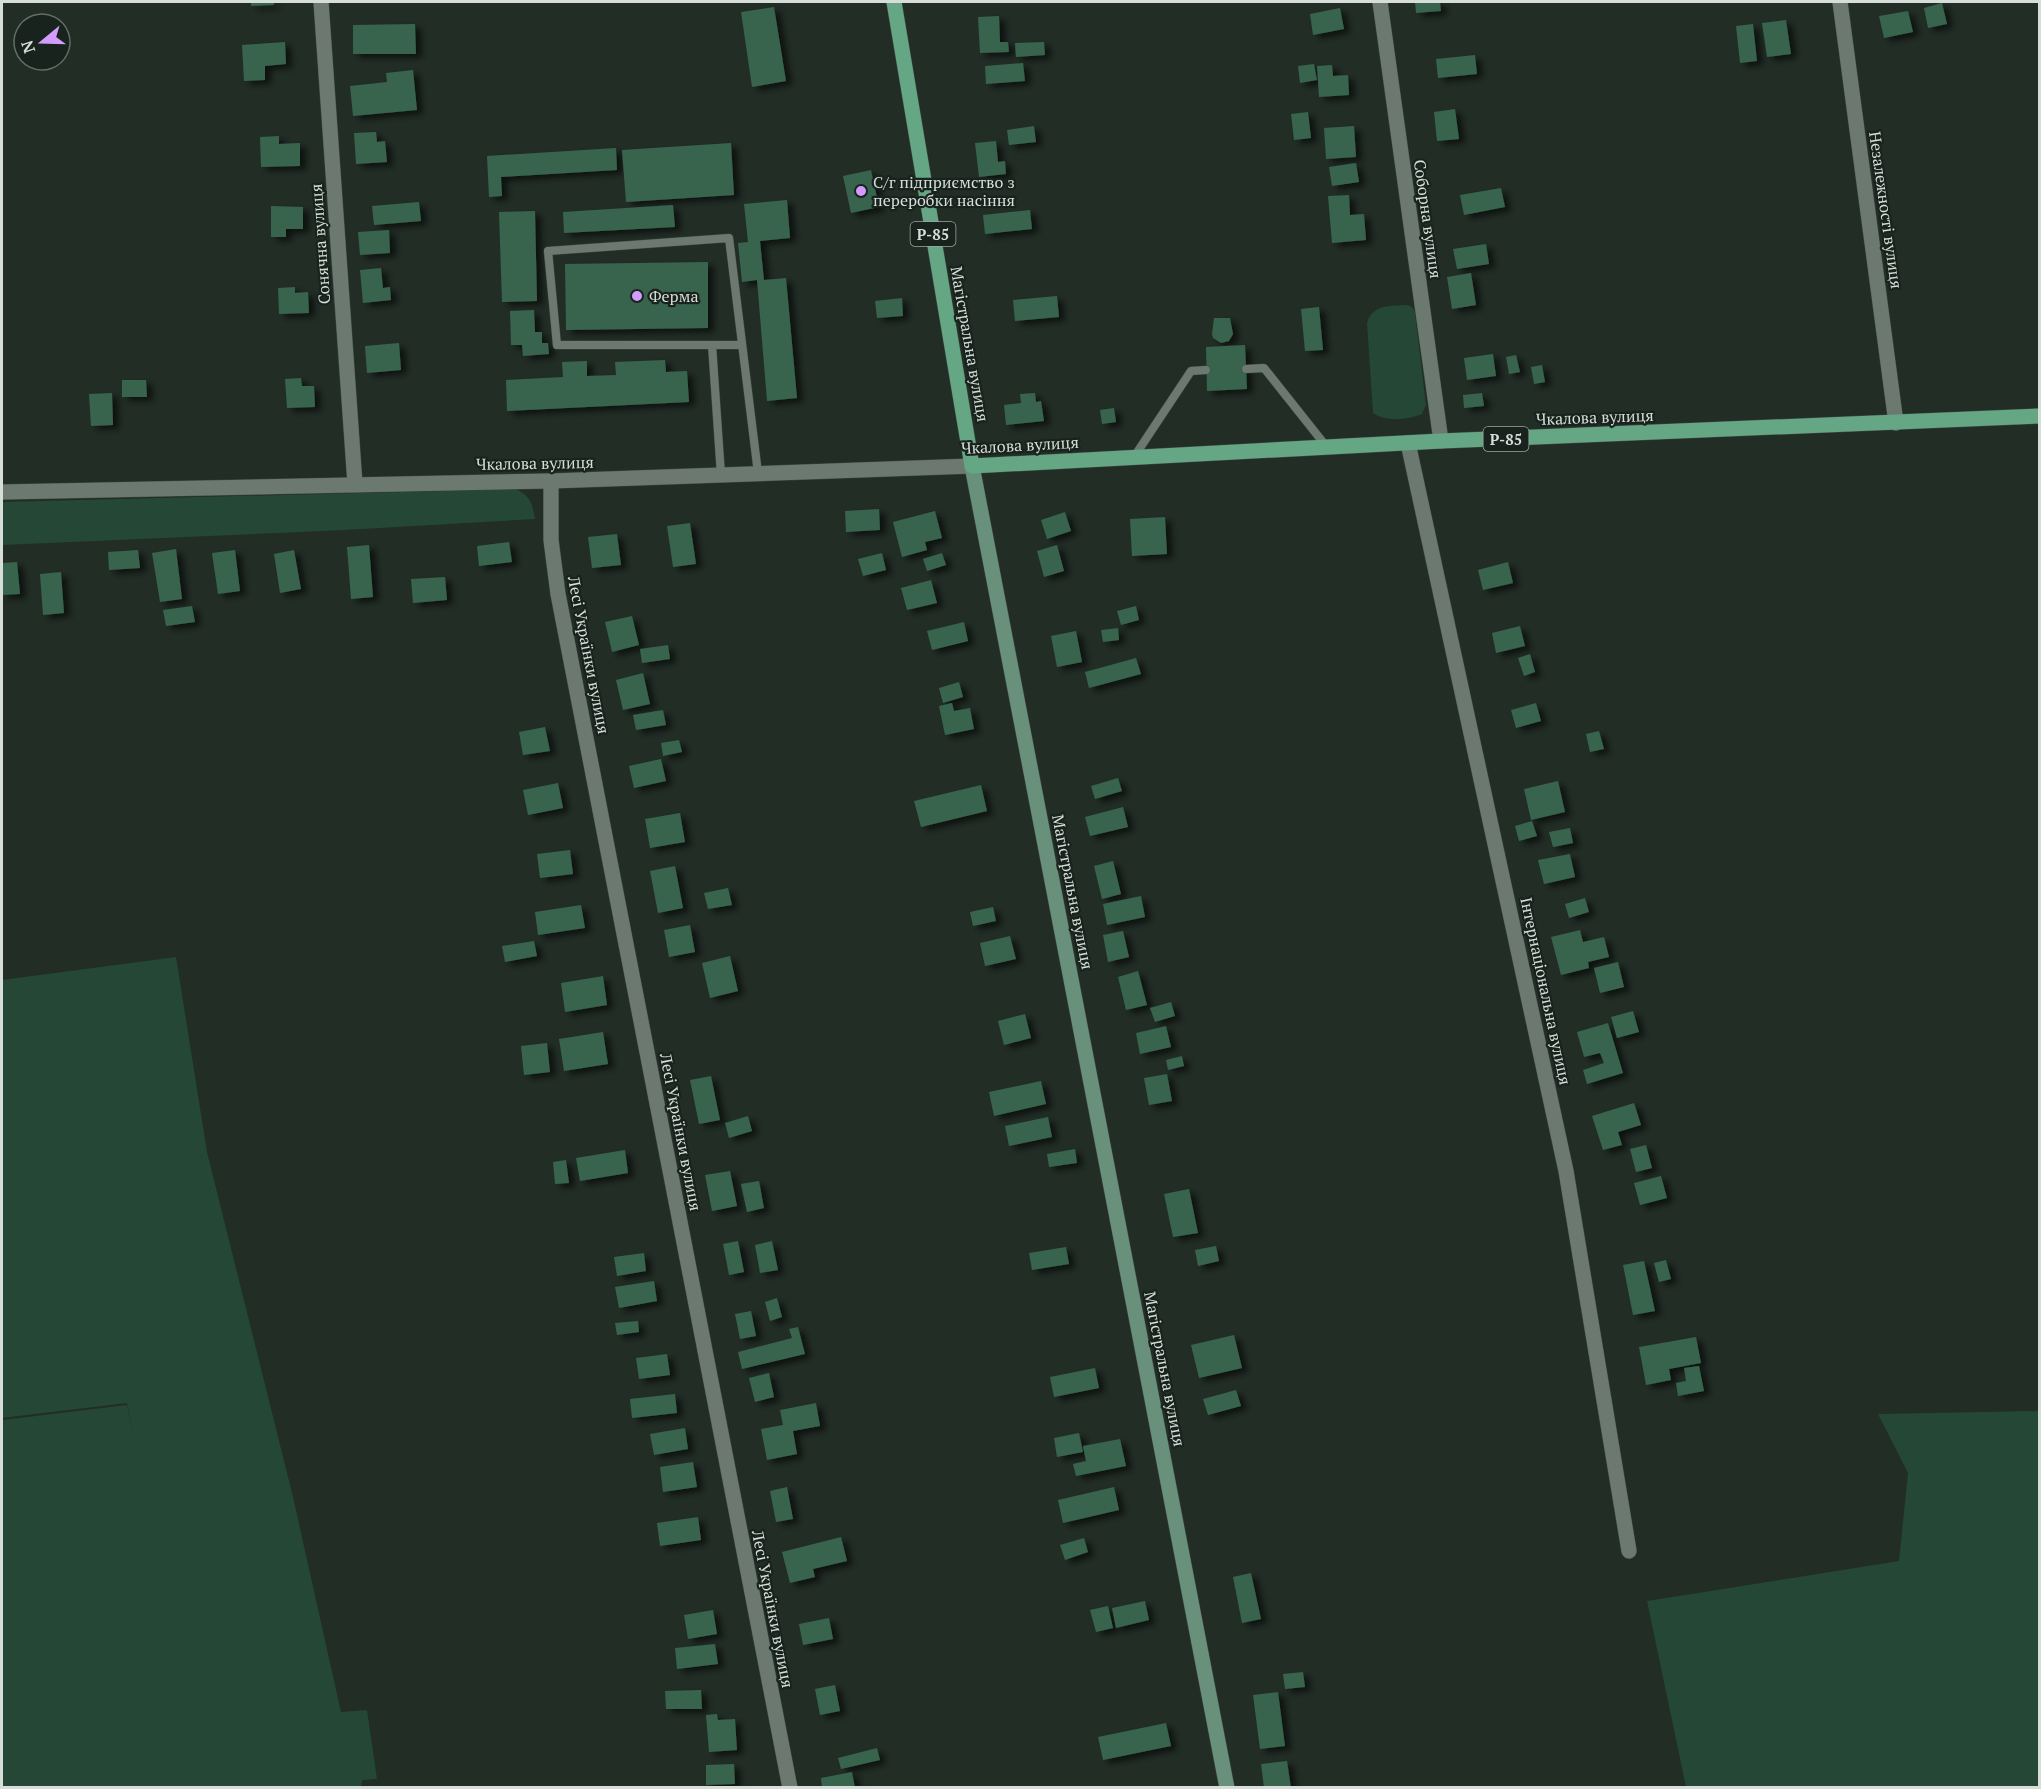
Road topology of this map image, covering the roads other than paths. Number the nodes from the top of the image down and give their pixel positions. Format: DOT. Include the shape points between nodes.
graph roads {
  1 [pos="321,2"];
  2 [pos="894,2"];
  3 [pos="1380,2"];
  4 [pos="1840,2"];
  5 [pos="712,345"];
  6 [pos="742,345"];
  7 [pos="1246,369"];
  8 [pos="1206,370"];
  9 [pos="2040,416"];
  10 [pos="1896,423"];
  11 [pos="1441,441"];
  12 [pos="1408,443"];
  13 [pos="1327,447"];
  14 [pos="1134,457"];
  15 [pos="972,466"];
  16 [pos="758,473"];
  17 [pos="721,475"];
  18 [pos="551,481"];
  19 [pos="355,484"];
  20 [pos="2,492"];
  21 [pos="1629,1551"];
  22 [pos="790,1788"];
  23 [pos="1227,1788"];
  1 -- 19 [label="street, Сонячна вулиця"];
  2 -- 15 [label="main road, Магістральна вулиця / Р-85"];
  3 -- 11 [label="street, Соборна вулиця"];
  4 -- 10 [label="street, Незалежності вулиця"];
  5 -- 6 [label="lane"];
  5 -- 6 [label="lane" via="557,345 548,250 729,238"];
  5 -- 17 [label="lane"];
  6 -- 16 [label="lane"];
  7 -- 13 [label="lane" via="1264,368"];
  8 -- 14 [label="lane" via="1191,371"];
  9 -- 10 [label="main road, Чкалова вулиця / Р-85"];
  10 -- 11 [label="main road, Чкалова вулиця / Р-85"];
  11 -- 12 [label="main road, Чкалова вулиця / Р-85"];
  12 -- 13 [label="main road, Чкалова вулиця / Р-85"];
  12 -- 21 [label="street, Інтернаціональна вулиця" via="1566,1171"];
  13 -- 14 [label="main road, Чкалова вулиця / Р-85"];
  14 -- 15 [label="main road, Чкалова вулиця / Р-85"];
  15 -- 16 [label="street, Чкалова вулиця"];
  15 -- 23 [label="main road, Магістральна вулиця"];
  16 -- 17 [label="street, Чкалова вулиця"];
  17 -- 18 [label="street, Чкалова вулиця"];
  18 -- 19 [label="street, Чкалова вулиця"];
  18 -- 22 [label="street, Лесі Українки вулиця" via="551,540 558,594"];
  19 -- 20 [label="street, Чкалова вулиця"];
}
